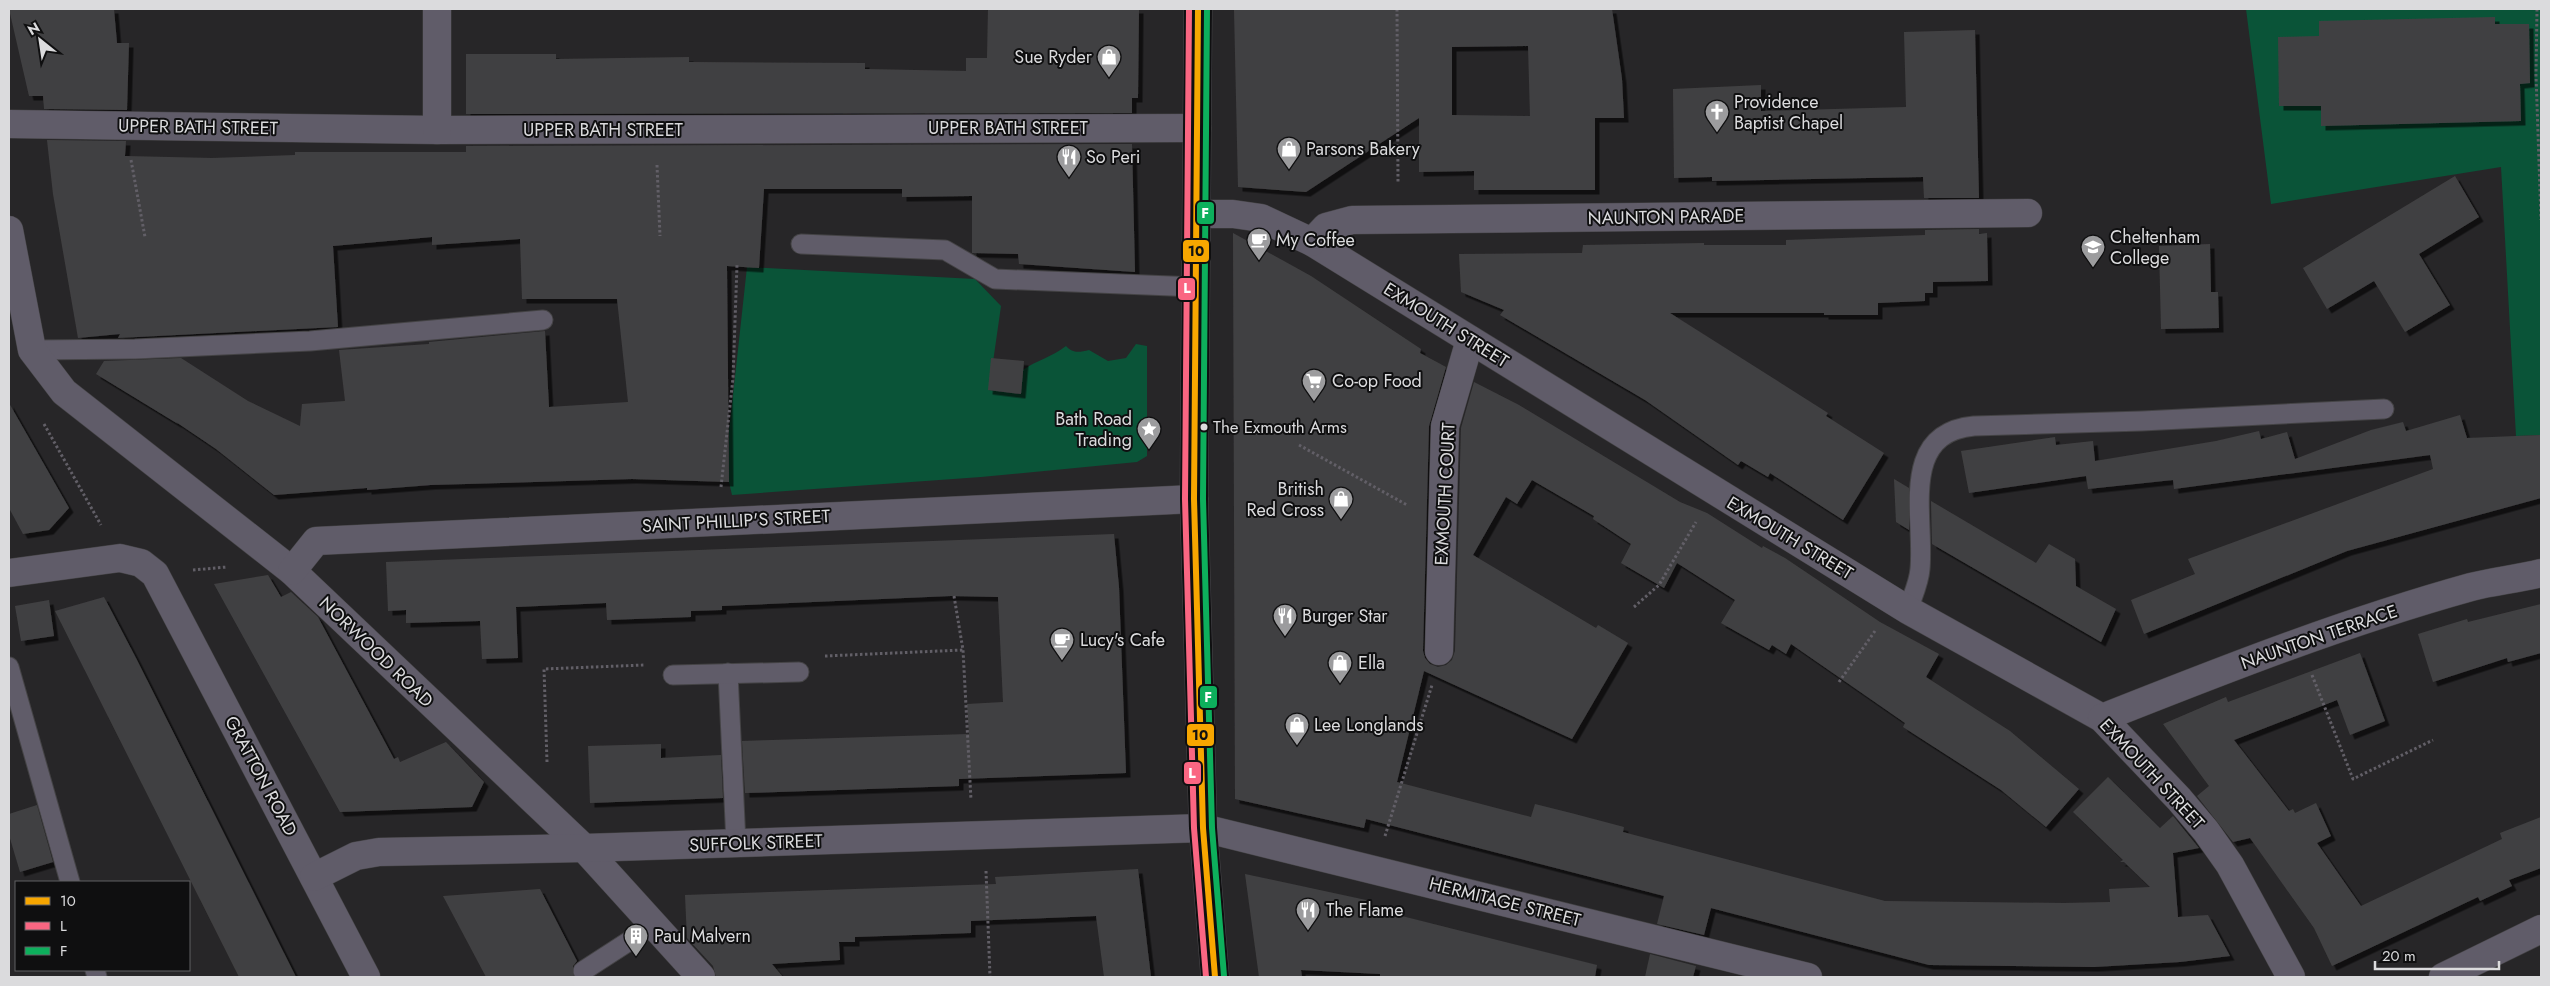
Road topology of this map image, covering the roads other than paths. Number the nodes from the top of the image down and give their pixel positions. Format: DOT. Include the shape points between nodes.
graph roads {
  1 [pos="437,9"];
  2 [pos="1198,9"];
  3 [pos="9,124"];
  4 [pos="1197,128"];
  5 [pos="437,130"];
  6 [pos="2028,213"];
  7 [pos="1197,214"];
  8 [pos="9,230"];
  9 [pos="1312,242"];
  10 [pos="801,244"];
  11 [pos="1196,287"];
  12 [pos="543,320"];
  13 [pos="1470,340"];
  14 [pos="20,350"];
  15 [pos="2384,409"];
  16 [pos="1194,499"];
  17 [pos="286,566"];
  18 [pos="2541,573"];
  19 [pos="9,574"];
  20 [pos="1902,606"];
  21 [pos="1440,651"];
  22 [pos="9,667"];
  23 [pos="799,672"];
  24 [pos="728,673"];
  25 [pos="673,675"];
  26 [pos="2102,718"];
  27 [pos="1203,828"];
  28 [pos="736,843"];
  29 [pos="584,848"];
  30 [pos="314,877"];
  31 [pos="70,881"];
  32 [pos="654,926"];
  33 [pos="2541,929"];
  34 [pos="583,971"];
  35 [pos="366,977"];
  36 [pos="701,977"];
  37 [pos="1215,977"];
  38 [pos="1808,977"];
  39 [pos="2291,977"];
  40 [pos="2443,977"];
  1 -- 5 [label="street"];
  2 -- 4 [label="main road"];
  3 -- 5 [label="street, UPPER BATH STREET"];
  4 -- 5 [label="street, UPPER BATH STREET"];
  4 -- 7 [label="main road"];
  6 -- 9 [label="street, NAUNTON PARADE" via="1352,220 1326,227"];
  7 -- 9 [label="street, EXMOUTH STREET" via="1261,218"];
  7 -- 11 [label="main road"];
  8 -- 14 [label="street"];
  9 -- 13 [label="street, EXMOUTH STREET"];
  10 -- 11 [label="lane" via="945,250 995,279"];
  11 -- 16 [label="main road"];
  12 -- 14 [label="lane" via="310,340"];
  13 -- 20 [label="street, EXMOUTH STREET"];
  13 -- 21 [label="street, EXMOUTH COURT" via="1445,426"];
  14 -- 17 [label="street, NORWOOD ROAD" via="64,392"];
  15 -- 20 [label="lane" via="1974,426 1948,432 1929,449 1922,466 1920,571"];
  16 -- 17 [label="street, SAINT PHILLIP'S STREET" via="316,541"];
  16 -- 27 [label="main road"];
  17 -- 29 [label="street, NORWOOD ROAD"];
  18 -- 26 [label="street, NAUNTON TERRACE" via="2473,587 2384,613 2238,664"];
  19 -- 30 [label="street, GRATTON ROAD" via="120,558 141,563 155,574"];
  20 -- 26 [label="street, EXMOUTH STREET"];
  22 -- 31 [label="lane"];
  23 -- 24 [label="lane"];
  24 -- 25 [label="lane"];
  24 -- 28 [label="lane"];
  26 -- 39 [label="street, EXMOUTH STREET" via="2206,831 2230,865"];
  27 -- 28 [label="street, SUFFOLK STREET"];
  27 -- 37 [label="main road"];
  27 -- 38 [label="street, HERMITAGE STREET"];
  28 -- 29 [label="street, SUFFOLK STREET"];
  29 -- 30 [label="street, SUFFOLK STREET" via="379,852 356,856"];
  29 -- 32 [label="street, NORWOOD ROAD"];
  30 -- 35 [label="street, GRATTON ROAD"];
  32 -- 34 [label="lane"];
  32 -- 36 [label="street, NORWOOD ROAD"];
  33 -- 40 [label="street"];
}
